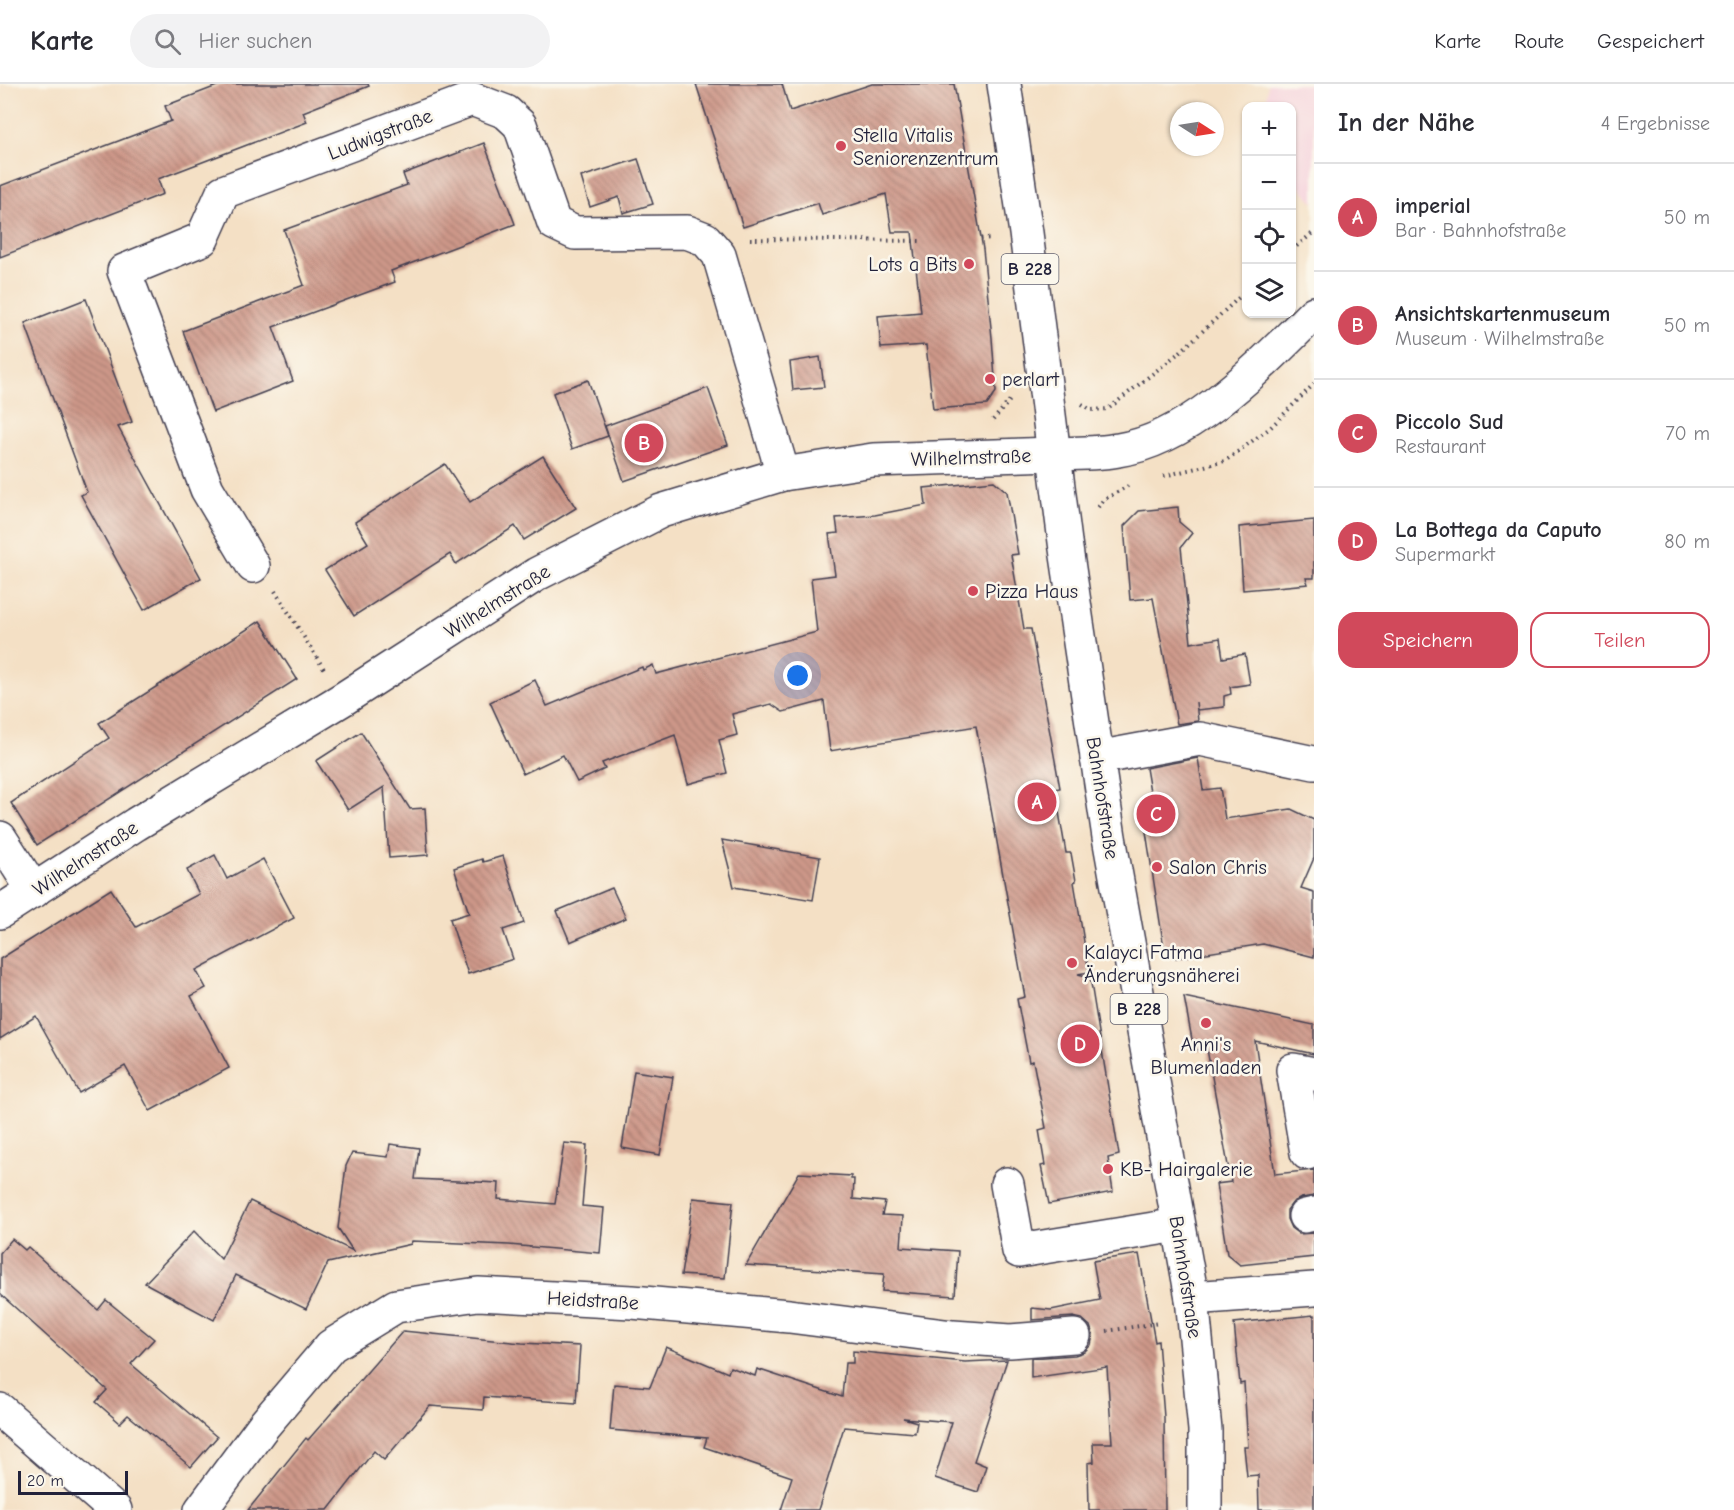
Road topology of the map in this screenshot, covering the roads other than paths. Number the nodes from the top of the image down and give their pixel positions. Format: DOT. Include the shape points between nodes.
graph roads {
  1 [pos="1004,84"];
  2 [pos="1314,313"];
  3 [pos="1053,454"];
  4 [pos="783,474"];
  5 [pos="262,574"];
  6 [pos="1097,758"];
  7 [pos="1314,763"];
  8 [pos="0,838"];
  9 [pos="34,891"];
  10 [pos="0,912"];
  11 [pos="1314,1074"];
  12 [pos="1307,1154"];
  13 [pos="1007,1184"];
  14 [pos="1178,1225"];
  15 [pos="1314,1289"];
  16 [pos="1193,1308"];
  17 [pos="1074,1336"];
  18 [pos="0,1410"];
  19 [pos="115,1510"];
  20 [pos="201,1510"];
  21 [pos="1205,1510"];
  1 -- 3 [label="street, Bahnhofstraße / B 228"];
  2 -- 3 [label="street, Wilhelmstraße" via="1222,400 1182,427 1118,450"];
  3 -- 4 [label="street, Wilhelmstraße" via="873,460"];
  3 -- 6 [label="street, Bahnhofstraße / B 228"];
  4 -- 5 [label="street, Ludwigstraße" via="719,255 705,239 687,232 575,232 554,223 519,125 506,112 472,99 223,192 202,239 124,272 207,489"];
  4 -- 9 [label="street, Wilhelmstraße" via="661,511 537,574"];
  6 -- 7 [label="street" via="1200,739"];
  6 -- 14 [label="street, Bahnhofstraße / B 228"];
  8 -- 9 [label="street"];
  9 -- 10 [label="street, Wilhelmstraße"];
  11 -- 12 [label="street" via="1293,1070"];
  13 -- 14 [label="street" via="1019,1251"];
  14 -- 16 [label="street, Bahnhofstraße / B 228"];
  15 -- 16 [label="street"];
  16 -- 21 [label="street, Bahnhofstraße / B 228" via="1205,1430"];
  17 -- 20 [label="street, Heidstraße" via="1010,1341 953,1337 789,1316 478,1294 396,1306 332,1346 264,1425"];
  18 -- 19 [label="street"];
}
